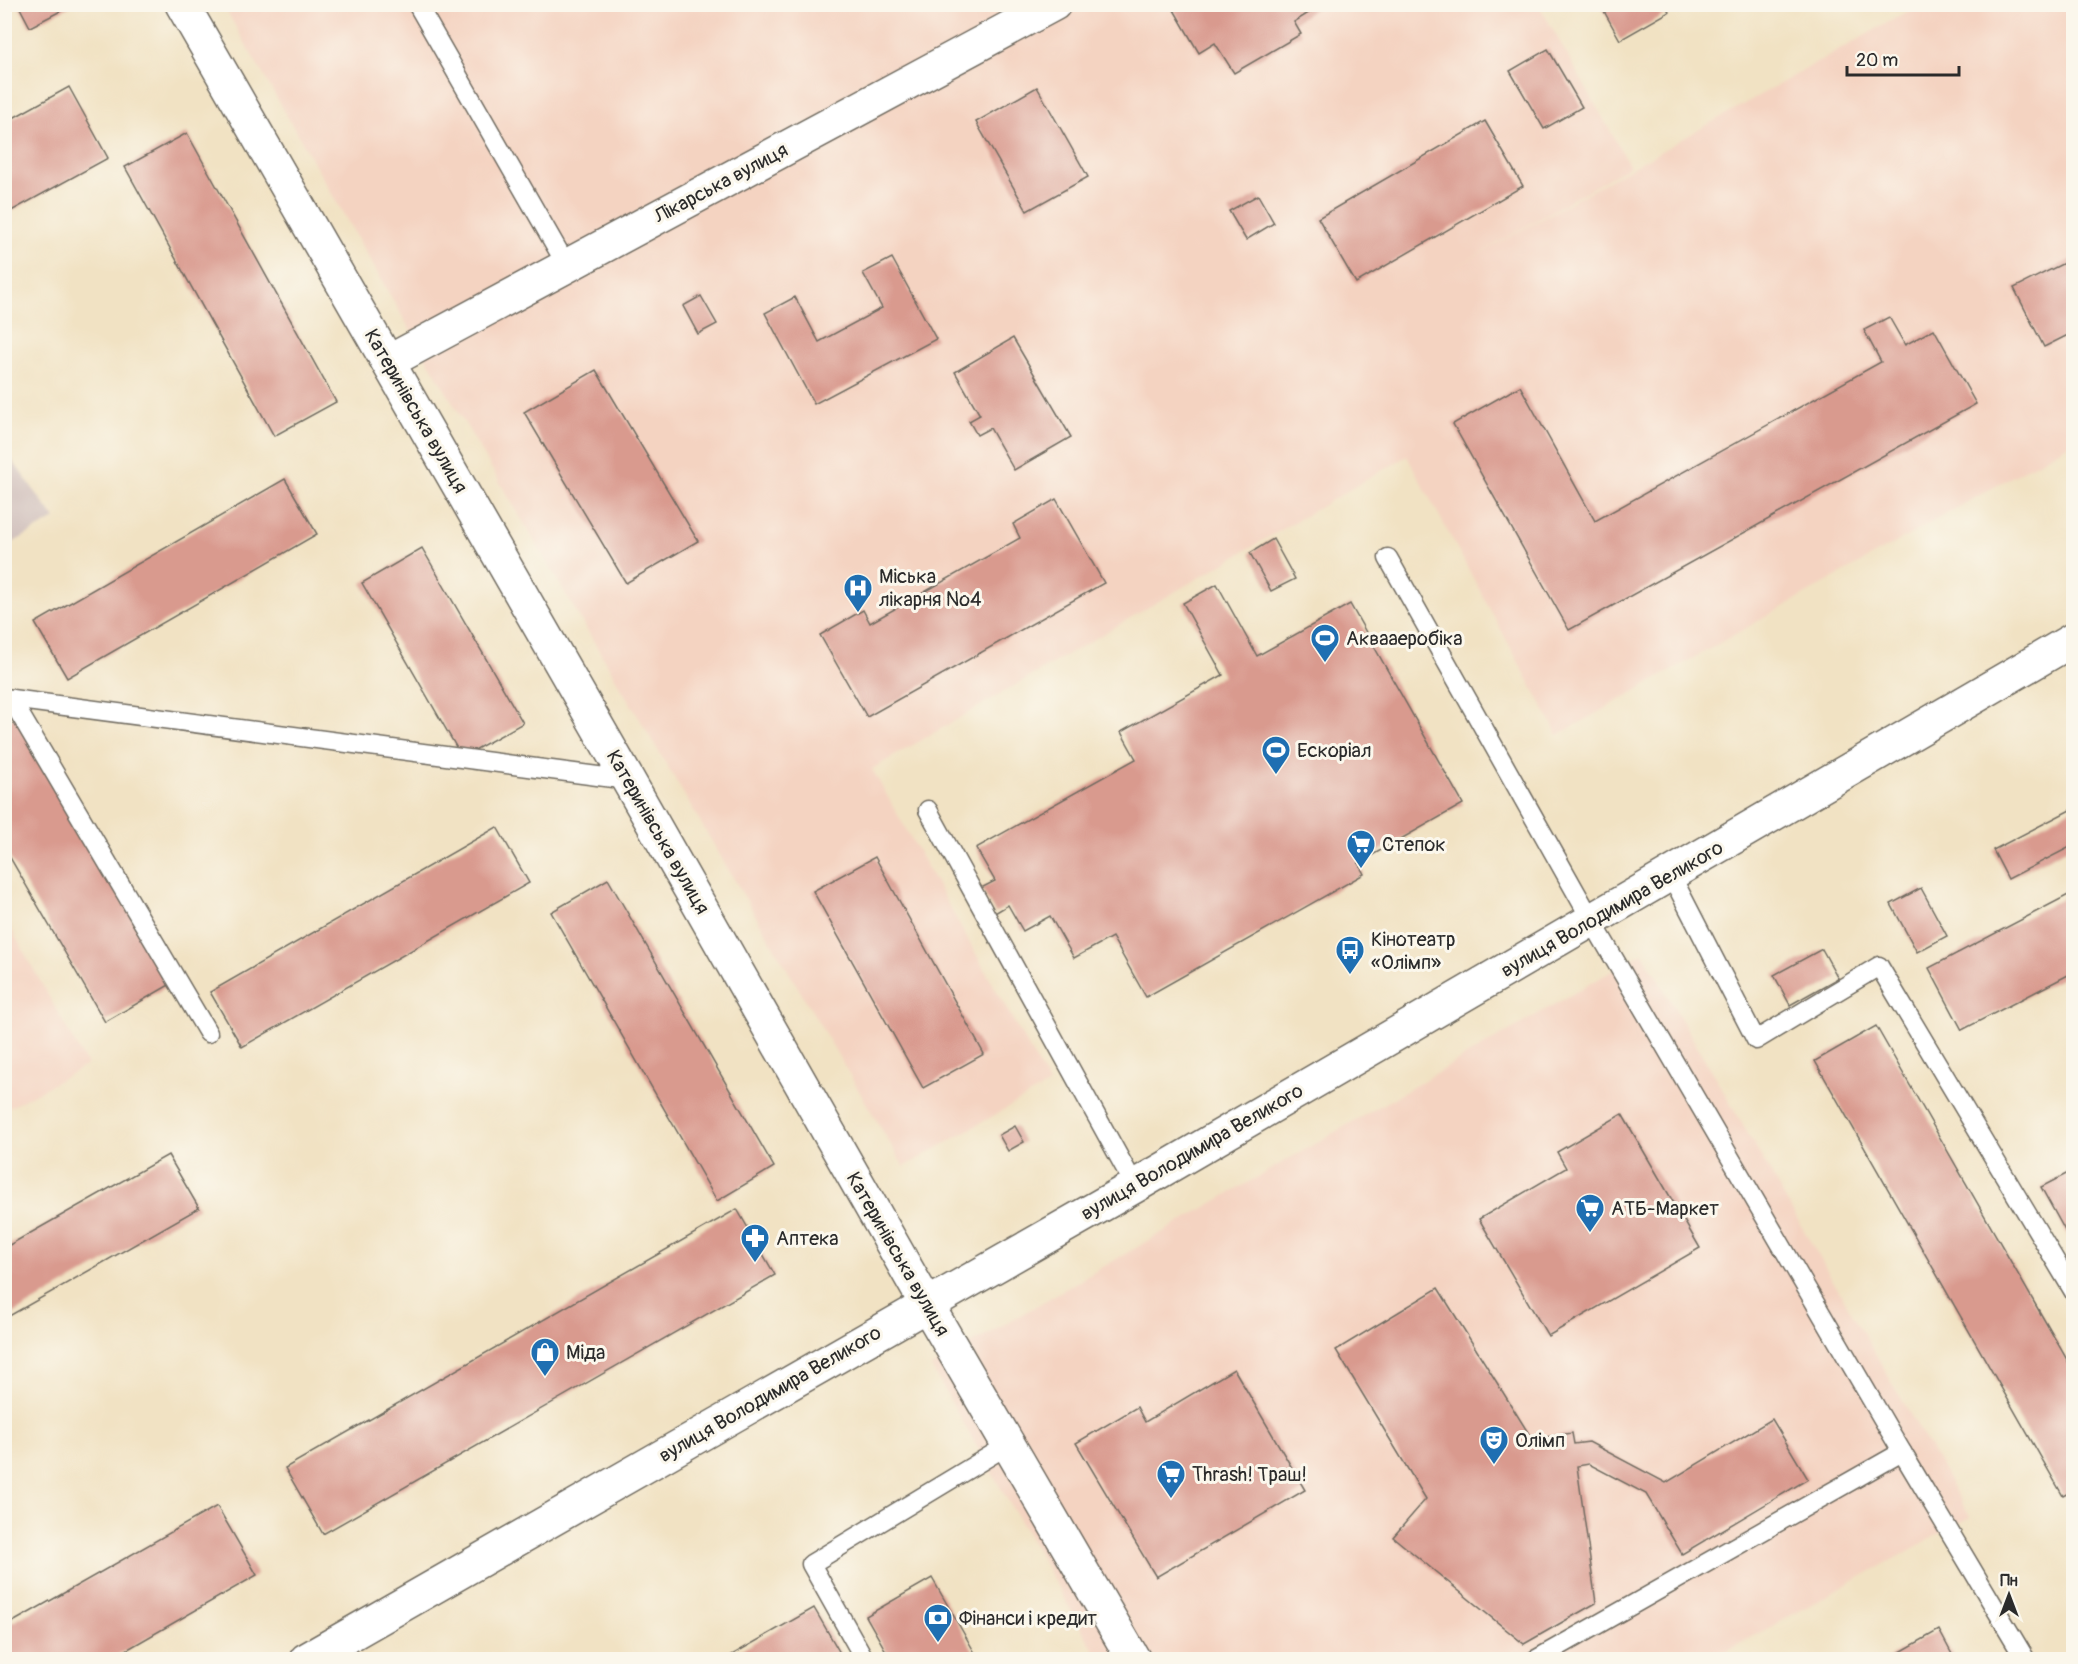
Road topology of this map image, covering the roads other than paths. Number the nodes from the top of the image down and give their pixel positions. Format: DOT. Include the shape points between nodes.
graph roads {
  1 [pos="182,4"];
  2 [pos="417,4"];
  3 [pos="1054,4"];
  4 [pos="567,266"];
  5 [pos="388,362"];
  6 [pos="1388,558"];
  7 [pos="2073,639"];
  8 [pos="8,699"];
  9 [pos="628,780"];
  10 [pos="928,810"];
  11 [pos="1671,875"];
  12 [pos="1592,921"];
  13 [pos="208,1033"];
  14 [pos="1135,1186"];
  15 [pos="2073,1292"];
  16 [pos="927,1305"];
  17 [pos="1008,1445"];
  18 [pos="1902,1452"];
  19 [pos="306,1659"];
  20 [pos="865,1659"];
  21 [pos="1134,1659"];
  22 [pos="1535,1659"];
  23 [pos="2026,1659"];
  1 -- 5 [label="street, Катеринівська вулиця"];
  2 -- 4 [label="lane"];
  3 -- 4 [label="street, Лікарська вулиця"];
  4 -- 5 [label="street, Лікарська вулиця"];
  5 -- 9 [label="street, Катеринівська вулиця"];
  6 -- 12 [label="lane"];
  7 -- 11 [label="street, вулиця Володимира Великого"];
  8 -- 9 [label="lane"];
  8 -- 13 [label="lane"];
  9 -- 16 [label="street, Катеринівська вулиця"];
  10 -- 14 [label="lane"];
  11 -- 12 [label="street, вулиця Володимира Великого"];
  11 -- 15 [label="lane" via="1756,1040 1879,966"];
  12 -- 14 [label="street, вулиця Володимира Великого"];
  12 -- 18 [label="lane"];
  14 -- 16 [label="street, вулиця Володимира Великого"];
  16 -- 17 [label="street, Катеринівська вулиця"];
  16 -- 19 [label="street, вулиця Володимира Великого"];
  17 -- 20 [label="lane" via="811,1564"];
  17 -- 21 [label="street, Катеринівська вулиця"];
  18 -- 22 [label="lane"];
  18 -- 23 [label="lane"];
}
